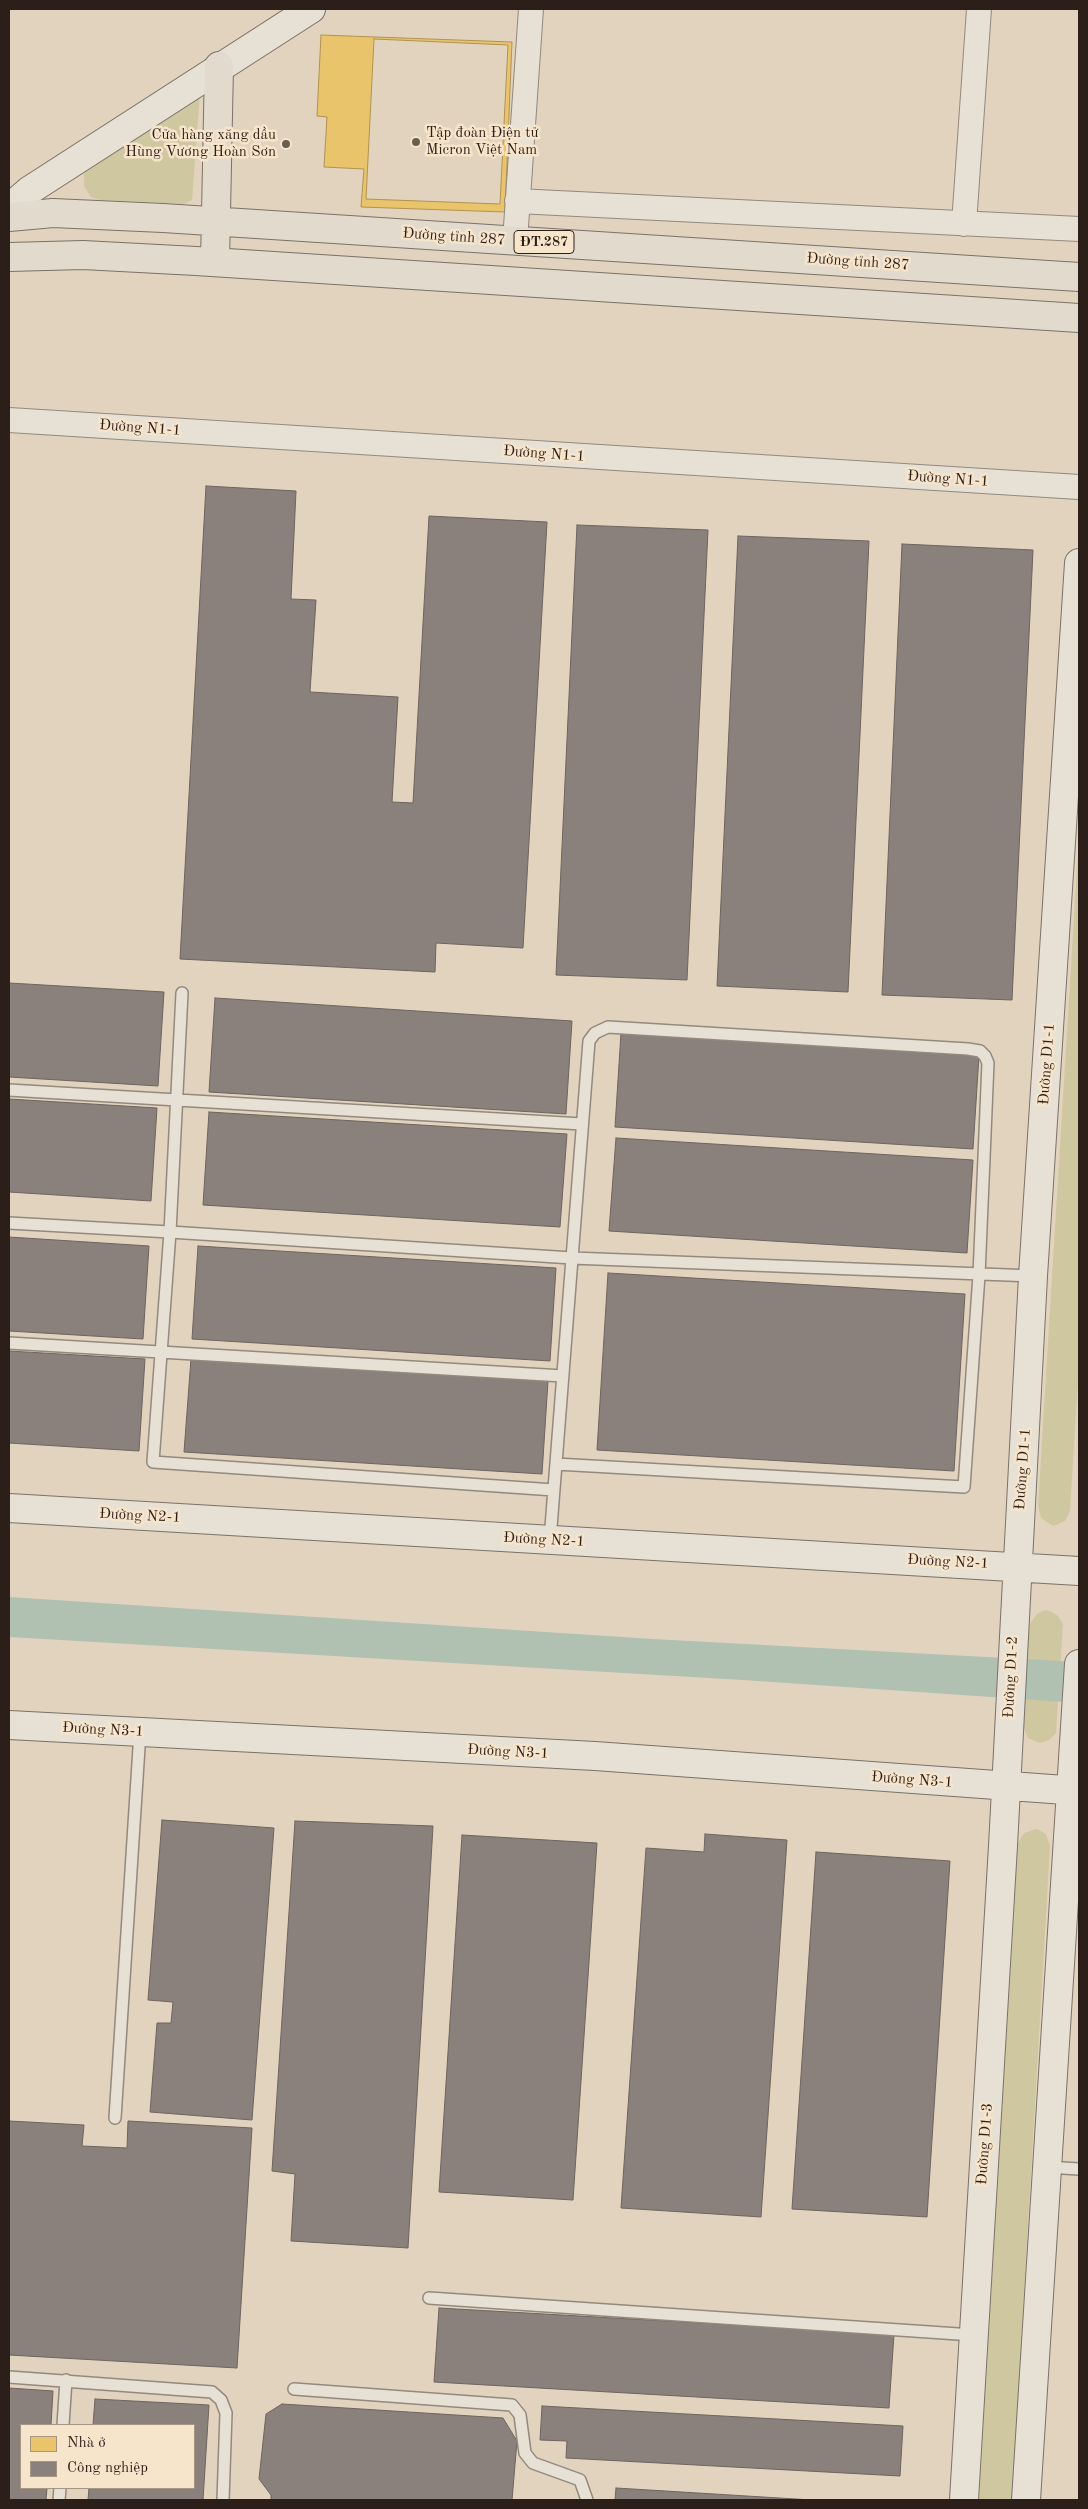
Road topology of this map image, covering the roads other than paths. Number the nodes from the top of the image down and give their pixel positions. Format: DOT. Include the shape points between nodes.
graph roads {
  1 [pos="311,9"];
  2 [pos="531,9"];
  3 [pos="979,9"];
  4 [pos="219,66"];
  5 [pos="517,201"];
  6 [pos="9,208"];
  7 [pos="9,217"];
  8 [pos="217,222"];
  9 [pos="964,224"];
  10 [pos="1079,229"];
  11 [pos="514,241"];
  12 [pos="9,257"];
  13 [pos="215,262"];
  14 [pos="1079,277"];
  15 [pos="1079,318"];
  16 [pos="9,420"];
  17 [pos="1079,487"];
  18 [pos="1079,563"];
  19 [pos="182,993"];
  20 [pos="9,1090"];
  21 [pos="177,1100"];
  22 [pos="582,1124"];
  23 [pos="9,1224"];
  24 [pos="170,1232"];
  25 [pos="572,1258"];
  26 [pos="979,1275"];
  27 [pos="1033,1276"];
  28 [pos="9,1343"];
  29 [pos="161,1352"];
  30 [pos="563,1376"];
  31 [pos="556,1464"];
  32 [pos="554,1490"];
  33 [pos="9,1508"];
  34 [pos="550,1540"];
  35 [pos="1017,1566"];
  36 [pos="1079,1571"];
  37 [pos="1079,1664"];
  38 [pos="9,1725"];
  39 [pos="140,1732"];
  40 [pos="1006,1787"];
  41 [pos="1075,1791"];
  42 [pos="115,2118"];
  43 [pos="1046,2167"];
  44 [pos="1079,2168"];
  45 [pos="429,2298"];
  46 [pos="973,2335"];
  47 [pos="9,2377"];
  48 [pos="66,2380"];
  49 [pos="294,2389"];
  50 [pos="63,2424"];
  51 [pos="223,2500"];
  52 [pos="587,2500"];
  53 [pos="964,2500"];
  54 [pos="1026,2500"];
  1 -- 4 [label="street"];
  2 -- 5 [label="street"];
  3 -- 9 [label="street"];
  4 -- 6 [label="street" via="30,190"];
  4 -- 8 [label="main road"];
  5 -- 9 [label="street"];
  5 -- 11 [label="street"];
  7 -- 8 [label="main road, Đường tỉnh 287 / ĐT.287" via="53,213"];
  8 -- 11 [label="main road, Đường tỉnh 287 / ĐT.287"];
  8 -- 13 [label="main road"];
  9 -- 10 [label="street"];
  11 -- 14 [label="main road, Đường tỉnh 287 / ĐT.287"];
  12 -- 13 [label="main road" via="83,255"];
  13 -- 15 [label="main road"];
  16 -- 17 [label="street, Đường N1-1"];
  18 -- 27 [label="street, Đường D1-1"];
  19 -- 21 [label="lane"];
  20 -- 21 [label="lane"];
  21 -- 22 [label="lane"];
  21 -- 24 [label="lane"];
  22 -- 25 [label="lane"];
  22 -- 26 [label="lane" via="589,1041 595,1033 608,1027 980,1051 988,1063"];
  23 -- 24 [label="lane"];
  24 -- 25 [label="lane"];
  24 -- 29 [label="lane"];
  25 -- 26 [label="lane"];
  25 -- 30 [label="lane"];
  26 -- 27 [label="lane"];
  26 -- 31 [label="lane" via="964,1487"];
  27 -- 35 [label="street, Đường D1-1"];
  28 -- 29 [label="lane"];
  29 -- 30 [label="lane"];
  29 -- 32 [label="lane" via="153,1462"];
  30 -- 31 [label="lane"];
  31 -- 32 [label="lane"];
  32 -- 34 [label="lane"];
  33 -- 34 [label="street, Đường N2-1"];
  34 -- 35 [label="street, Đường N2-1"];
  35 -- 36 [label="street, Đường N2-1"];
  35 -- 40 [label="street, Đường D1-2"];
  37 -- 41 [label="street"];
  38 -- 39 [label="street, Đường N3-1"];
  39 -- 40 [label="street, Đường N3-1" via="605,1757"];
  39 -- 42 [label="lane"];
  40 -- 41 [label="street, Đường N3-1"];
  40 -- 46 [label="street, Đường D1-3"];
  41 -- 43 [label="street"];
  43 -- 44 [label="lane"];
  43 -- 54 [label="street"];
  45 -- 46 [label="lane"];
  46 -- 53 [label="street, Đường D1-3"];
  47 -- 48 [label="lane"];
  48 -- 50 [label="lane"];
  48 -- 51 [label="lane" via="212,2392 221,2400 226,2413"];
  49 -- 52 [label="lane" via="512,2405 520,2415 525,2453 533,2463 580,2480"];
}
